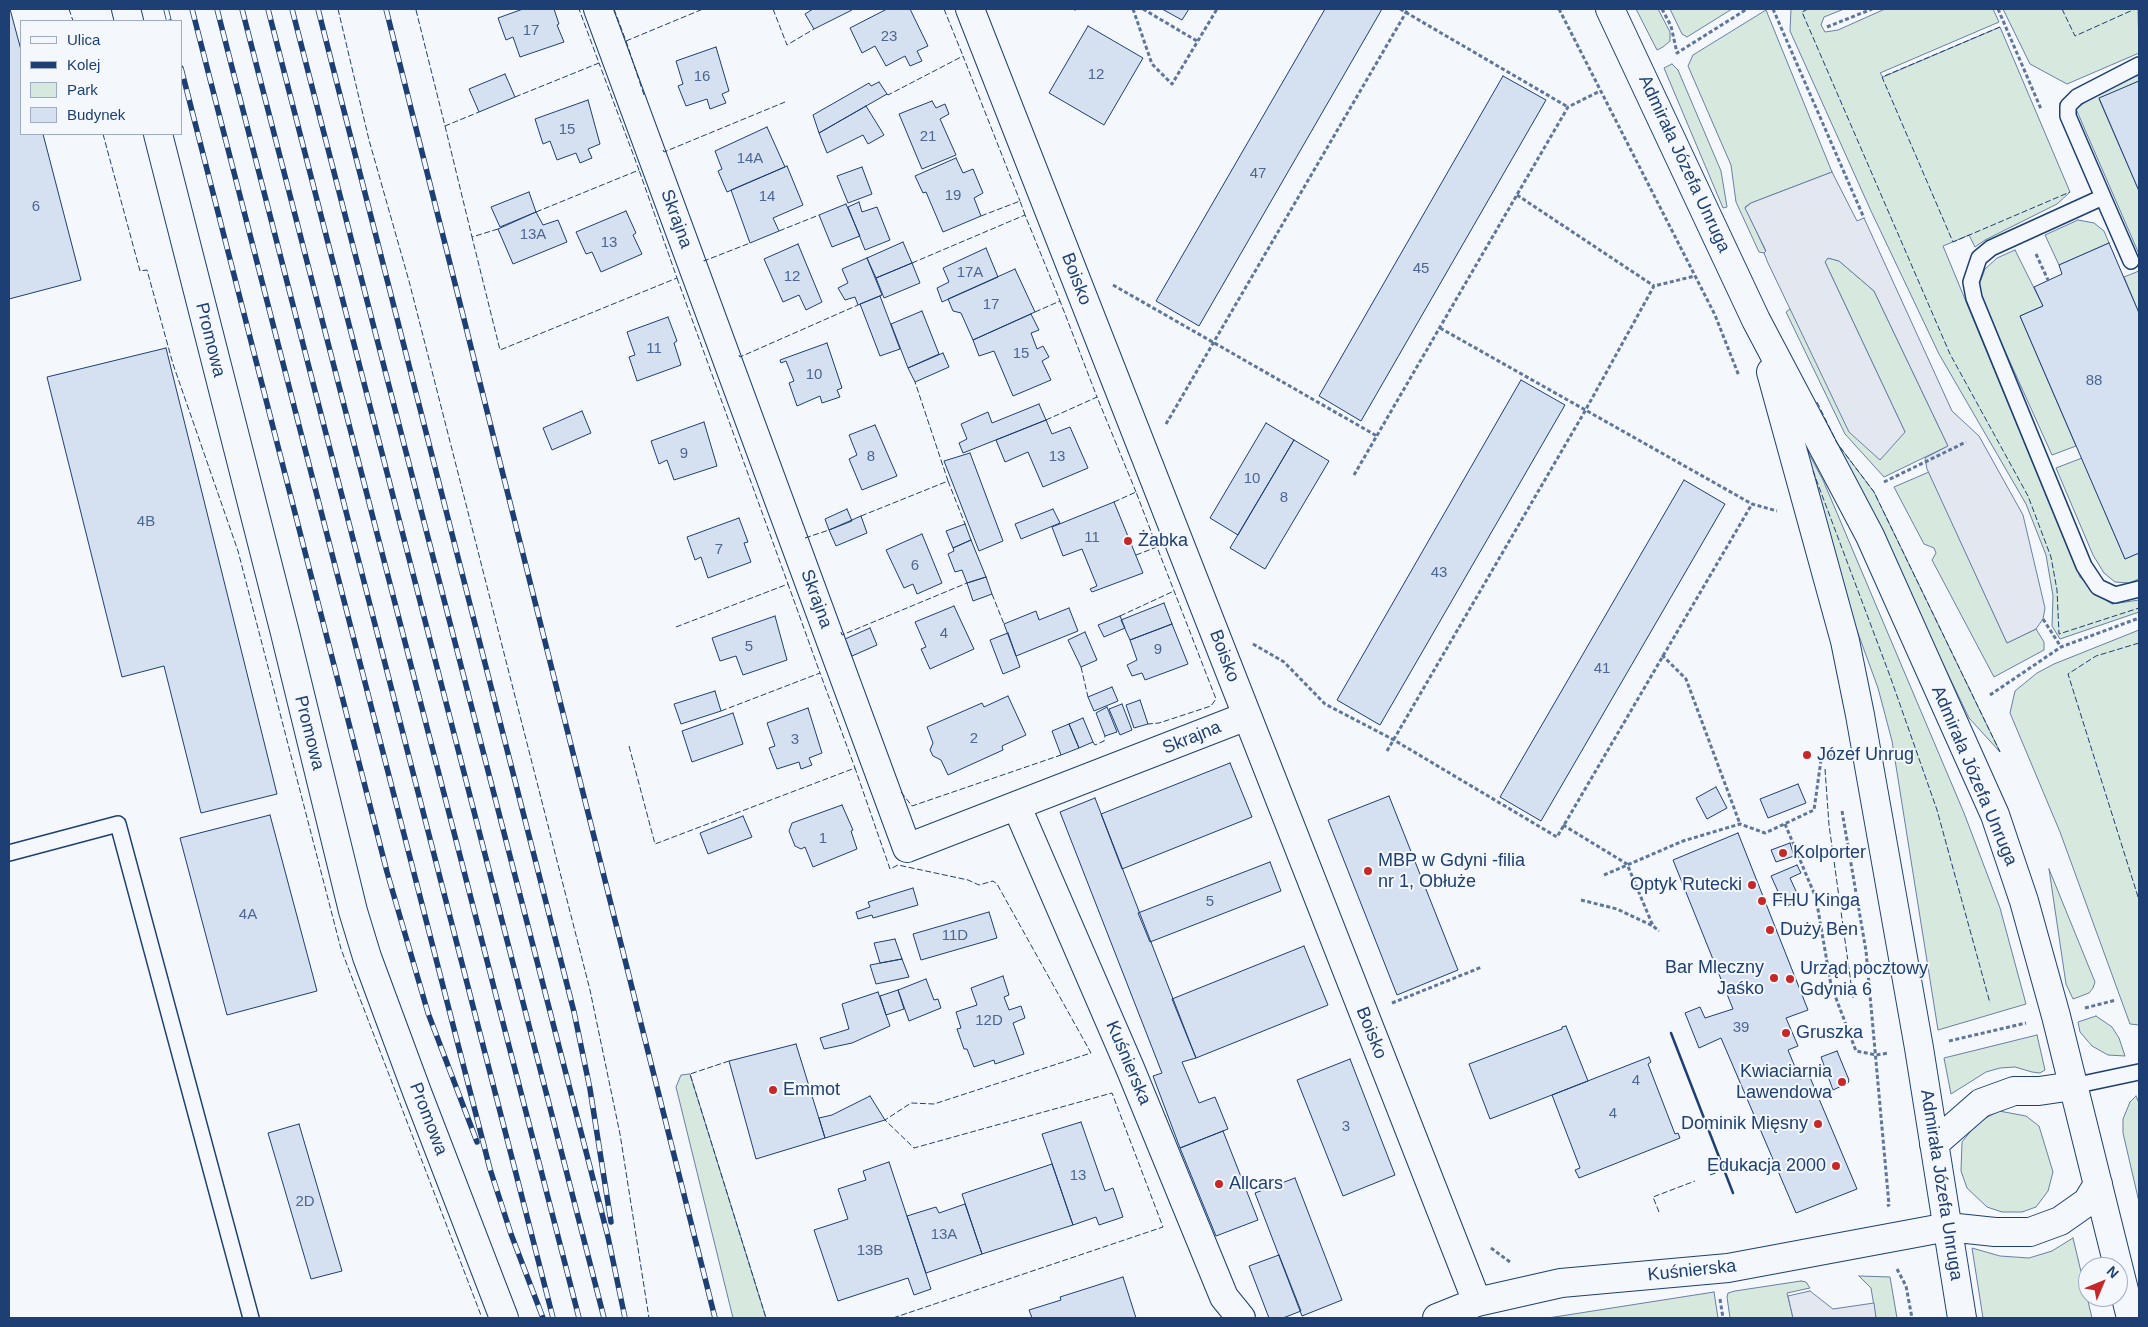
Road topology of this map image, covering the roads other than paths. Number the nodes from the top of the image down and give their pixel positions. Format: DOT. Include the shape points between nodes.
graph roads {
  1 [pos="598,9"];
  2 [pos="970,9"];
  3 [pos="1610,9"];
  4 [pos="2139,65"];
  5 [pos="158,135"];
  6 [pos="2103,197"];
  7 [pos="2132,261"];
  8 [pos="1756,320"];
  9 [pos="2139,589"];
  10 [pos="1247,716"];
  11 [pos="1017,807"];
  12 [pos="9,852"];
  13 [pos="2139,1072"];
  14 [pos="2073,1086"];
  15 [pos="1934,1144"];
  16 [pos="2098,1184"];
  17 [pos="1948,1227"];
  18 [pos="1477,1302"];
  19 [pos="250,1318"];
  20 [pos="504,1318"];
  21 [pos="1241,1318"];
  22 [pos="1437,1318"];
  23 [pos="1962,1318"];
  24 [pos="2131,1318"];
  1 -- 11 [label="street, Skrajna" via="907,848"];
  2 -- 10 [label="street, Boisko"];
  3 -- 8 [label="street, Admirała Józefa Unruga"];
  4 -- 6 [label="lane" via="2077,97 2068,106 2068,116"];
  5 -- 20 [label="street, Promowa" via="353,911 417,1092"];
  6 -- 7 [label="lane"];
  6 -- 9 [label="lane" via="1991,248 1979,258 1971,282 1974,298 2084,566 2098,587 2115,595"];
  8 -- 14 [label="street, Admirała Józefa Unruga" via="1870,536 1994,815 2024,901"];
  8 -- 15 [label="street, Admirała Józefa Unruga" via="1845,641 1891,882"];
  10 -- 11 [label="street, Skrajna"];
  10 -- 18 [label="street, Boisko"];
  11 -- 21 [label="street, Kuśnierska" via="1130,1068 1224,1297"];
  12 -- 19 [label="lane" via="118,824"];
  13 -- 14 [label="lane"];
  14 -- 15 [label="street" via="2014,1091 1980,1103"];
  14 -- 16 [label="street, Admirała Józefa Unruga"];
  15 -- 17 [label="street, Admirała Józefa Unruga"];
  16 -- 17 [label="street" via="2087,1202 2074,1212 2030,1232"];
  16 -- 24 [label="street, Admirała Józefa Unruga"];
  17 -- 18 [label="street, Kuśnierska" via="1728,1268 1561,1284"];
  17 -- 23 [label="street, Admirała Józefa Unruga"];
  18 -- 22 [label="street, Kuśnierska"];
}
